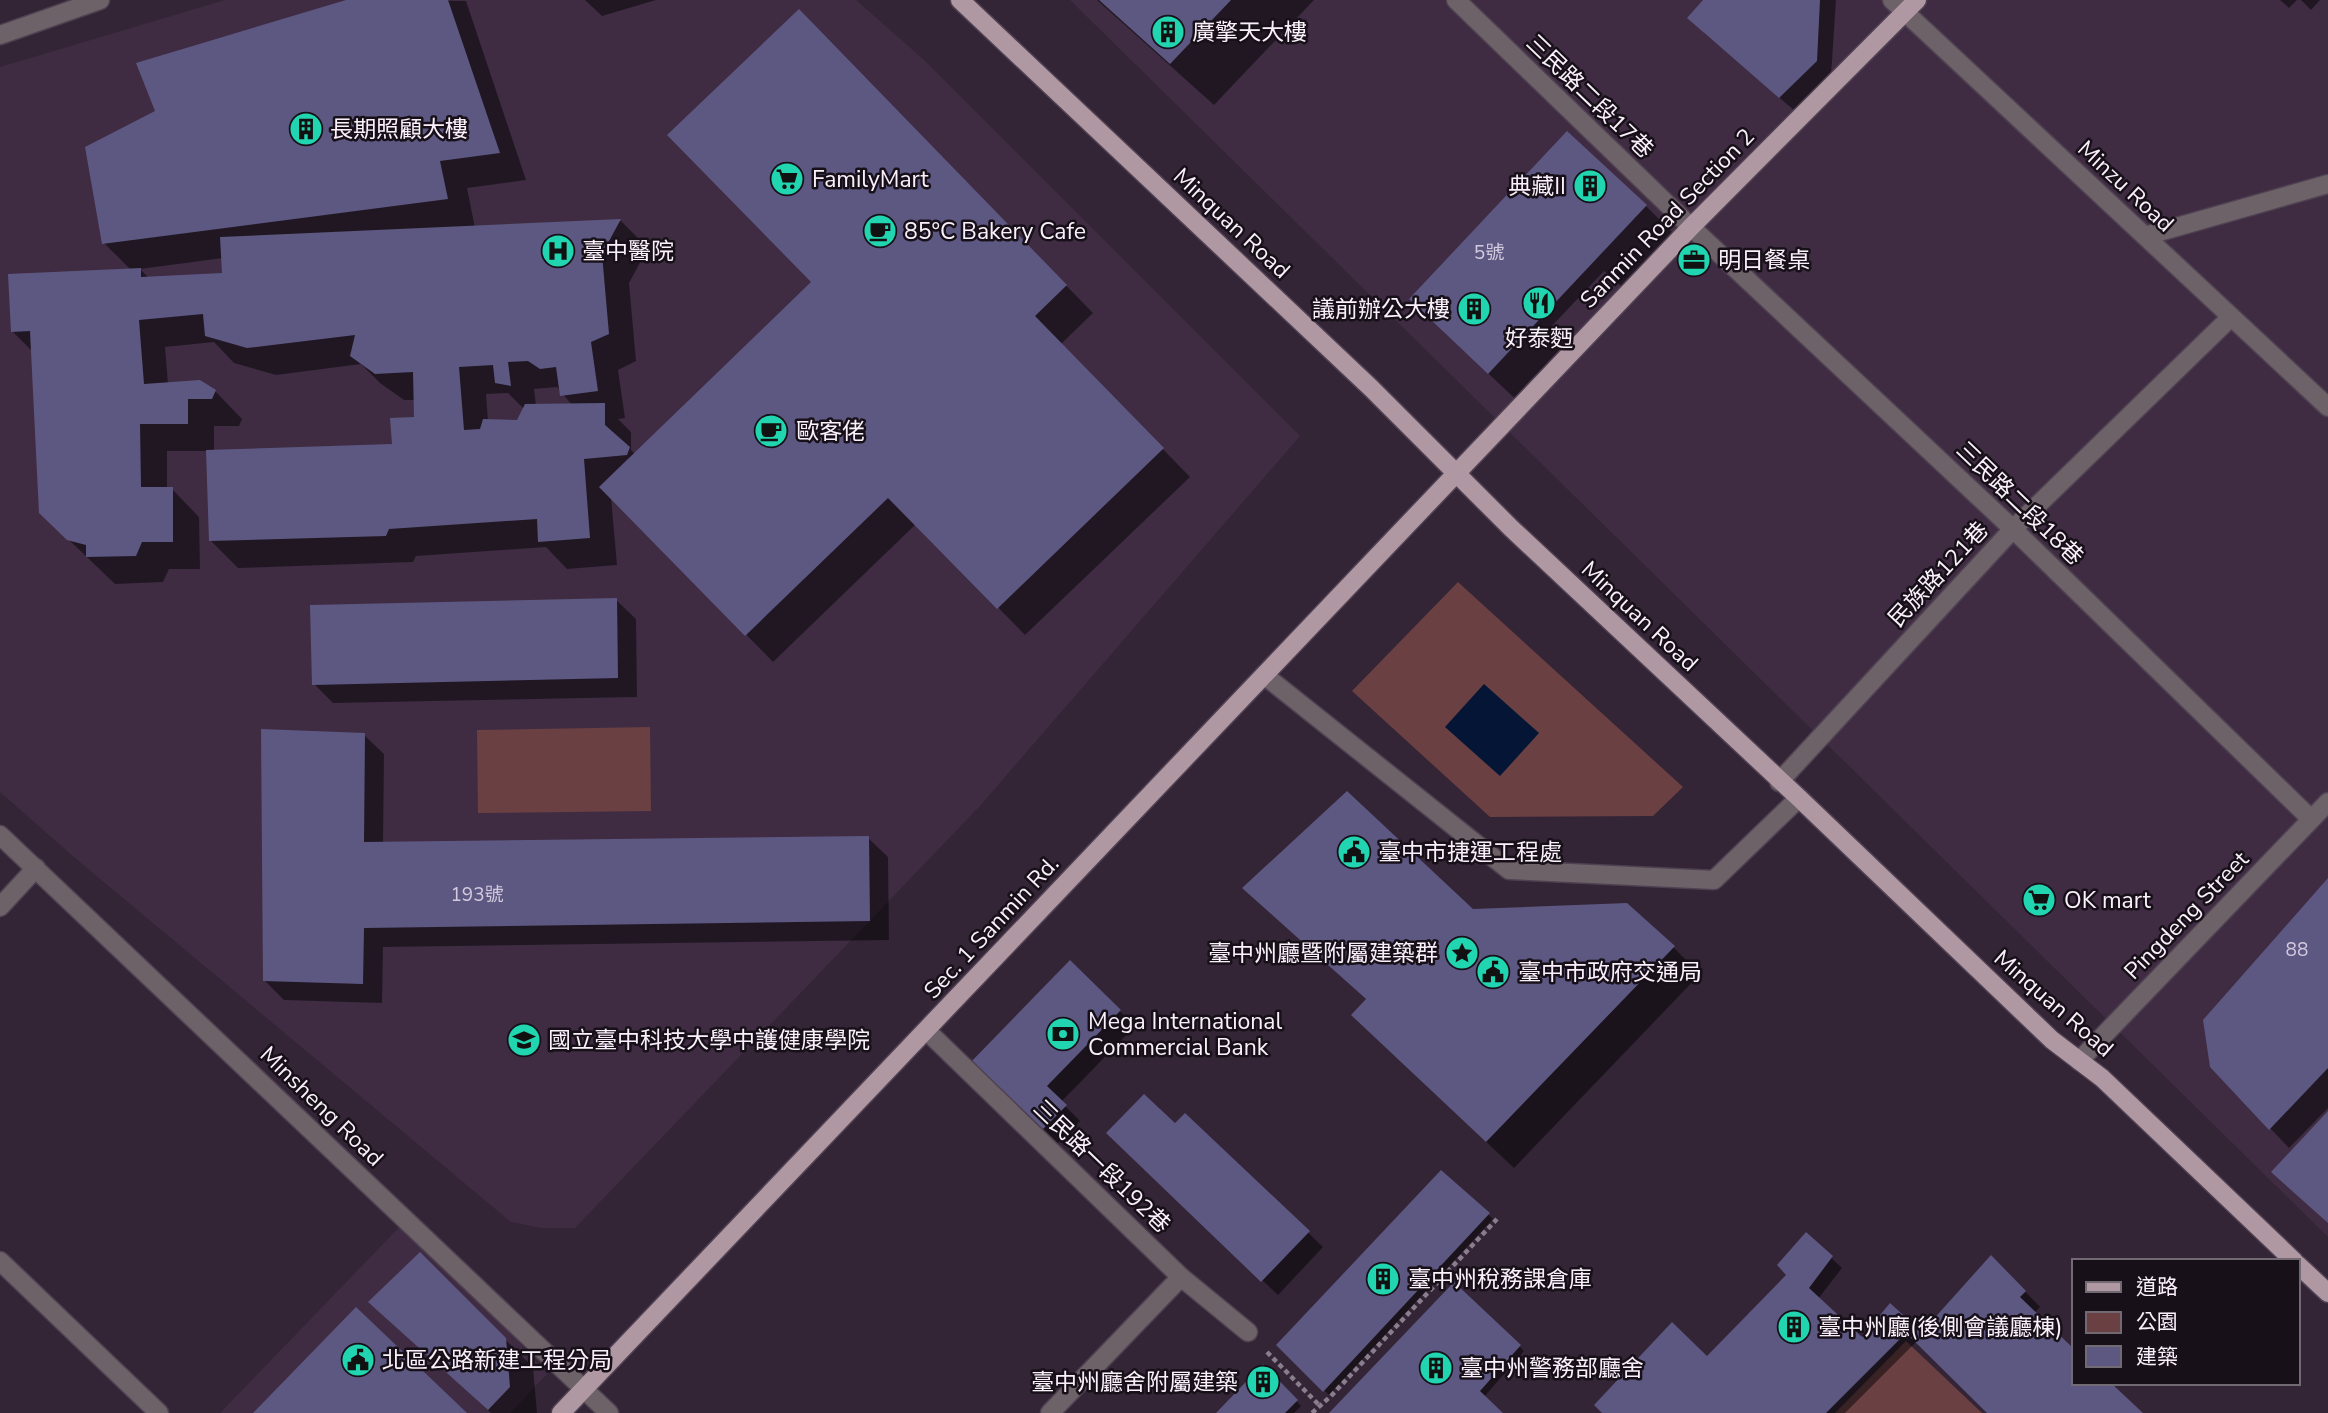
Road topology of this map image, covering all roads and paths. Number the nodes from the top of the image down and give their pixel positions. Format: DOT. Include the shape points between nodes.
graph roads {
  1 [pos="100,0"];
  2 [pos="960,0"];
  3 [pos="1456,0"];
  4 [pos="1892,0"];
  5 [pos="1911,6"];
  6 [pos="0,35"];
  7 [pos="2328,184"];
  8 [pos="1691,227"];
  9 [pos="2145,236"];
  10 [pos="2231,318"];
  11 [pos="2328,407"];
  12 [pos="1456,474"];
  13 [pos="2013,529"];
  14 [pos="1264,675"];
  15 [pos="1779,782"];
  16 [pos="1799,798"];
  17 [pos="2328,802"];
  18 [pos="2311,820"];
  19 [pos="0,835"];
  20 [pos="36,869"];
  21 [pos="0,907"];
  22 [pos="927,1031"];
  23 [pos="2079,1061"];
  24 [pos="1496,1219"];
  25 [pos="2292,1259"];
  26 [pos="0,1261"];
  27 [pos="2300,1267"];
  28 [pos="1181,1277"];
  29 [pos="2328,1293"];
  30 [pos="1248,1332"];
  31 [pos="1266,1351"];
  32 [pos="584,1390"];
  33 [pos="1320,1406"];
  34 [pos="159,1413"];
  35 [pos="561,1413"];
  36 [pos="609,1413"];
  37 [pos="1050,1413"];
  38 [pos="1312,1413"];
  1 -- 6 [label="street"];
  2 -- 12 [label="main road, Minquan Road"];
  3 -- 8 [label="street, 三民路二段17巷"];
  4 -- 5 [label="street, Minzu Road"];
  5 -- 8 [label="main road, Sanmin Road Section 2"];
  5 -- 9 [label="street, Minzu Road"];
  7 -- 9 [label="street"];
  8 -- 12 [label="main road, Sanmin Road Section 2"];
  8 -- 13 [label="street, 三民路二段18巷"];
  9 -- 10 [label="street, Minzu Road"];
  10 -- 11 [label="street, Minzu Road"];
  10 -- 13 [label="street, 民族路121巷"];
  12 -- 14 [label="main road, Sec. 1 Sanmin Rd."];
  12 -- 15 [label="main road, Minquan Road"];
  13 -- 15 [label="street, 民族路121巷"];
  13 -- 18 [label="street, 三民路二段18巷"];
  14 -- 16 [label="street" via="1509,870 1714,880"];
  14 -- 22 [label="main road, Sec. 1 Sanmin Rd."];
  15 -- 16 [label="main road, Minquan Road"];
  16 -- 23 [label="main road, Minquan Road" via="2052,1041"];
  17 -- 18 [label="street, Pingdeng Street"];
  18 -- 23 [label="street, Pingdeng Street"];
  19 -- 20 [label="street, Minsheng Road"];
  20 -- 21 [label="street"];
  20 -- 32 [label="street, Minsheng Road"];
  22 -- 28 [label="street, 三民路一段192巷"];
  22 -- 32 [label="main road, Sec. 1 Sanmin Rd."];
  23 -- 25 [label="main road, Minquan Road"];
  24 -- 33 [label="path"];
  26 -- 34 [label="street"];
  27 -- 29 [label="main road"];
  28 -- 30 [label="street, 三民路一段192巷"];
  28 -- 37 [label="street"];
  31 -- 33 [label="path"];
  32 -- 35 [label="main road, Sec. 1 Sanmin Rd."];
  32 -- 36 [label="street, Minsheng Road"];
  33 -- 38 [label="path"];
}
